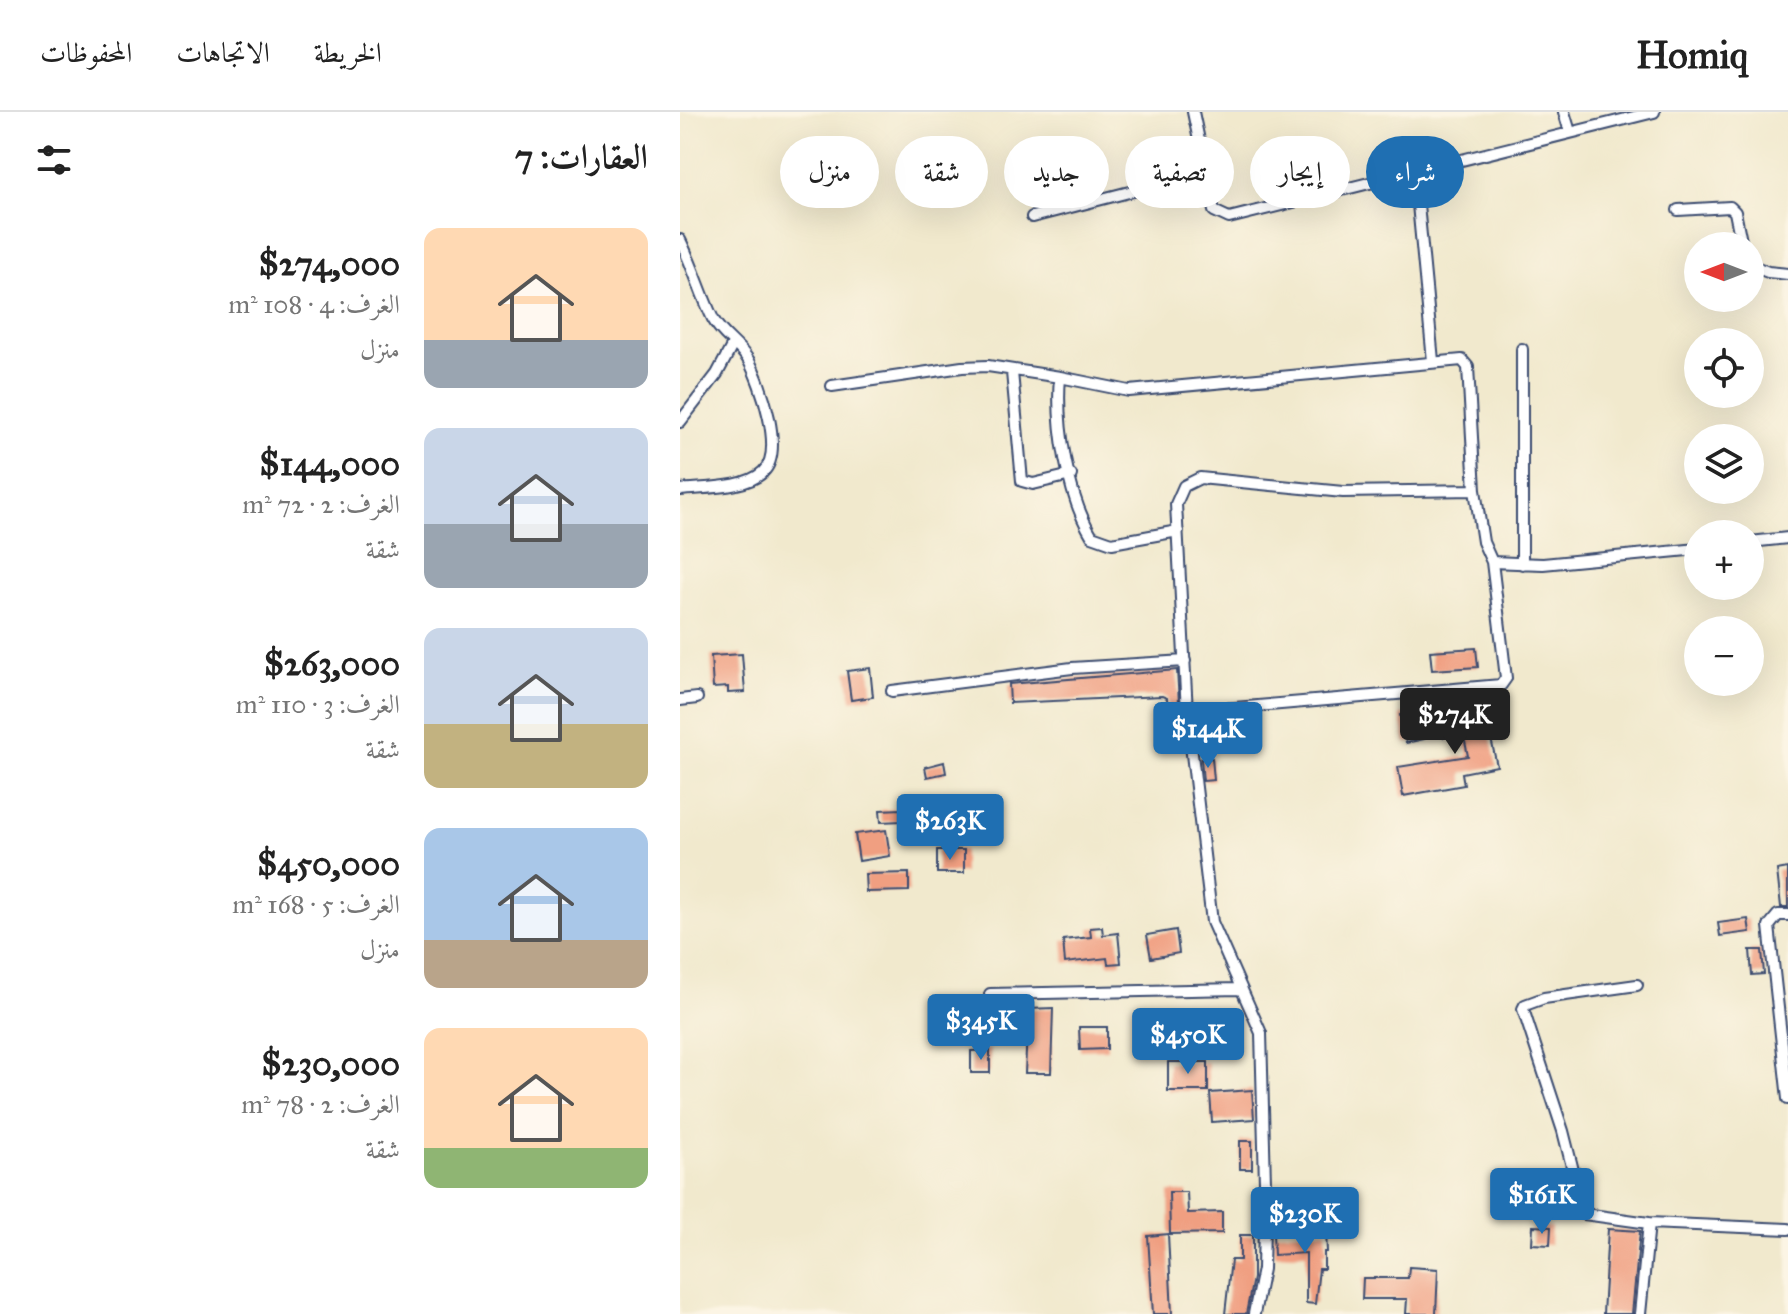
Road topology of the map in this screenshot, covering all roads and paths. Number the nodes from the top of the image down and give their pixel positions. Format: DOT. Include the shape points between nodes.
graph roads {
  1 [pos="1193,112"];
  2 [pos="1564,112"];
  3 [pos="1654,112"];
  4 [pos="1570,132"];
  5 [pos="1197,136"];
  6 [pos="1464,160"];
  7 [pos="1366,185"];
  8 [pos="1125,193"];
  9 [pos="1213,208"];
  10 [pos="1418,208"];
  11 [pos="1678,210"];
  12 [pos="1032,217"];
  13 [pos="1739,232"];
  14 [pos="680,240"];
  15 [pos="1764,270"];
  16 [pos="1788,274"];
  17 [pos="733,344"];
  18 [pos="1522,349"];
  19 [pos="1433,361"];
  20 [pos="1012,372"];
  21 [pos="1060,377"];
  22 [pos="832,386"];
  23 [pos="680,422"];
  24 [pos="1071,475"];
  25 [pos="680,490"];
  26 [pos="1475,490"];
  27 [pos="1178,531"];
  28 [pos="1788,538"];
  29 [pos="1764,541"];
  30 [pos="1684,551"];
  31 [pos="1492,562"];
  32 [pos="1522,564"];
  33 [pos="1185,661"];
  34 [pos="892,691"];
  35 [pos="697,698"];
  36 [pos="680,700"];
  37 [pos="1187,712"];
  38 [pos="1788,915"];
  39 [pos="1637,985"];
  40 [pos="1239,989"];
  41 [pos="990,994"];
  42 [pos="1788,1099"];
  43 [pos="1649,1223"];
  44 [pos="1788,1229"];
  45 [pos="1254,1314"];
  46 [pos="1640,1314"];
  1 -- 5 [label="street"];
  2 -- 4 [label="street"];
  3 -- 4 [label="street"];
  4 -- 6 [label="street"];
  7 -- 9 [label="street" via="1229,218"];
  8 -- 12 [label="street"];
  10 -- 19 [label="street"];
  11 -- 13 [label="street" via="1730,207"];
  14 -- 17 [label="street" via="714,320"];
  15 -- 16 [label="street"];
  17 -- 23 [label="street"];
  17 -- 25 [label="street" via="747,358 765,401 770,463 755,477"];
  18 -- 32 [label="street"];
  19 -- 21 [label="street" via="1129,391"];
  19 -- 26 [label="street" via="1467,363"];
  20 -- 21 [label="street"];
  20 -- 22 [label="street" via="962,367"];
  20 -- 24 [label="street" via="1022,481 1033,484"];
  21 -- 24 [label="street" via="1059,420"];
  24 -- 27 [label="street" via="1092,536 1112,543"];
  26 -- 27 [label="street" via="1343,492 1200,478 1179,493"];
  26 -- 31 [label="street" via="1483,542"];
  27 -- 33 [label="street"];
  28 -- 29 [label="street"];
  30 -- 32 [label="street"];
  31 -- 32 [label="street"];
  31 -- 37 [label="street" via="1506,678 1501,685"];
  33 -- 34 [label="street" via="1040,671"];
  33 -- 37 [label="street"];
  35 -- 36 [label="street"];
  37 -- 40 [label="street" via="1212,922"];
  38 -- 42 [label="street" via="1778,915 1769,926"];
  39 -- 43 [label="street" via="1544,998 1523,1009 1584,1214"];
  40 -- 41 [label="street"];
  40 -- 45 [label="street" via="1261,1033 1266,1119 1263,1269"];
  43 -- 44 [label="street"];
  43 -- 46 [label="street"];
}
